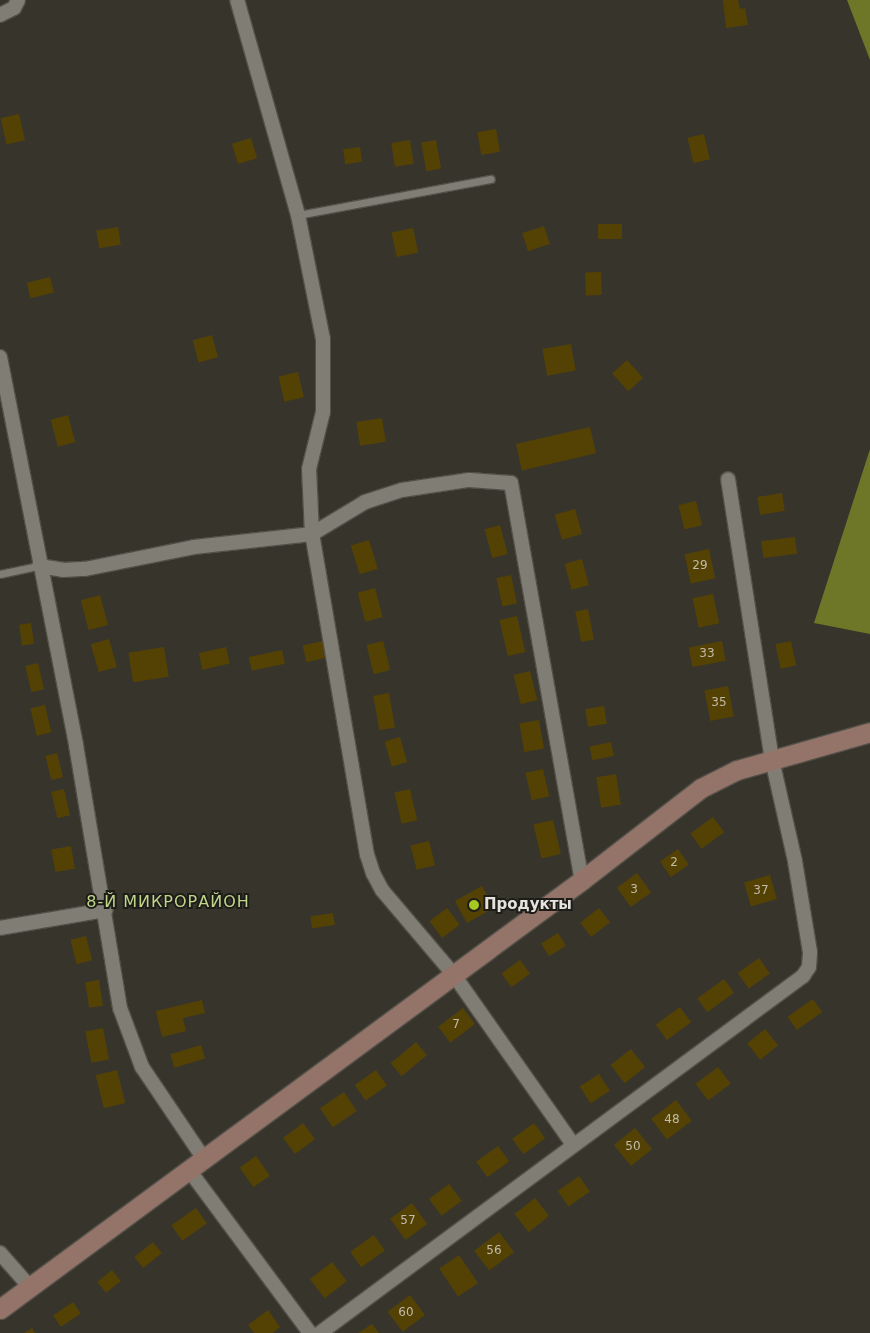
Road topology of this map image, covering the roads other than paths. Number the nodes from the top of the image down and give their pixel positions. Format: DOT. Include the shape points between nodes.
graph roads {
  1 [pos="18,0"];
  2 [pos="237,0"];
  3 [pos="0,15"];
  4 [pos="491,179"];
  5 [pos="298,216"];
  6 [pos="0,357"];
  7 [pos="728,479"];
  8 [pos="312,534"];
  9 [pos="39,566"];
  10 [pos="0,574"];
  11 [pos="870,732"];
  12 [pos="772,760"];
  13 [pos="582,880"];
  14 [pos="104,910"];
  15 [pos="0,928"];
  16 [pos="454,976"];
  17 [pos="572,1143"];
  18 [pos="196,1164"];
  19 [pos="0,1253"];
  20 [pos="30,1287"];
  21 [pos="0,1309"];
  22 [pos="310,1333"];
  23 [pos="320,1333"];
  1 -- 3 [label="street" via="14,8"];
  2 -- 5 [label="street"];
  4 -- 5 [label="lane"];
  5 -- 8 [label="street" via="323,339 323,412 309,469"];
  6 -- 9 [label="street"];
  7 -- 12 [label="street"];
  8 -- 9 [label="street" via="194,547 85,569"];
  8 -- 13 [label="street" via="365,502 402,490 469,480 511,483"];
  8 -- 16 [label="street" via="370,864 382,890"];
  9 -- 10 [label="lane"];
  9 -- 14 [label="street" via="76,745"];
  11 -- 12 [label="street"];
  12 -- 13 [label="street" via="713,781"];
  12 -- 17 [label="street" via="795,861 810,952 809,967 803,976"];
  13 -- 16 [label="street"];
  14 -- 15 [label="street"];
  14 -- 18 [label="street" via="120,1008 129,1039"];
  16 -- 17 [label="street"];
  16 -- 18 [label="street"];
  17 -- 23 [label="street"];
  18 -- 20 [label="street"];
  18 -- 22 [label="street"];
  19 -- 20 [label="street"];
  20 -- 21 [label="street"];
}
